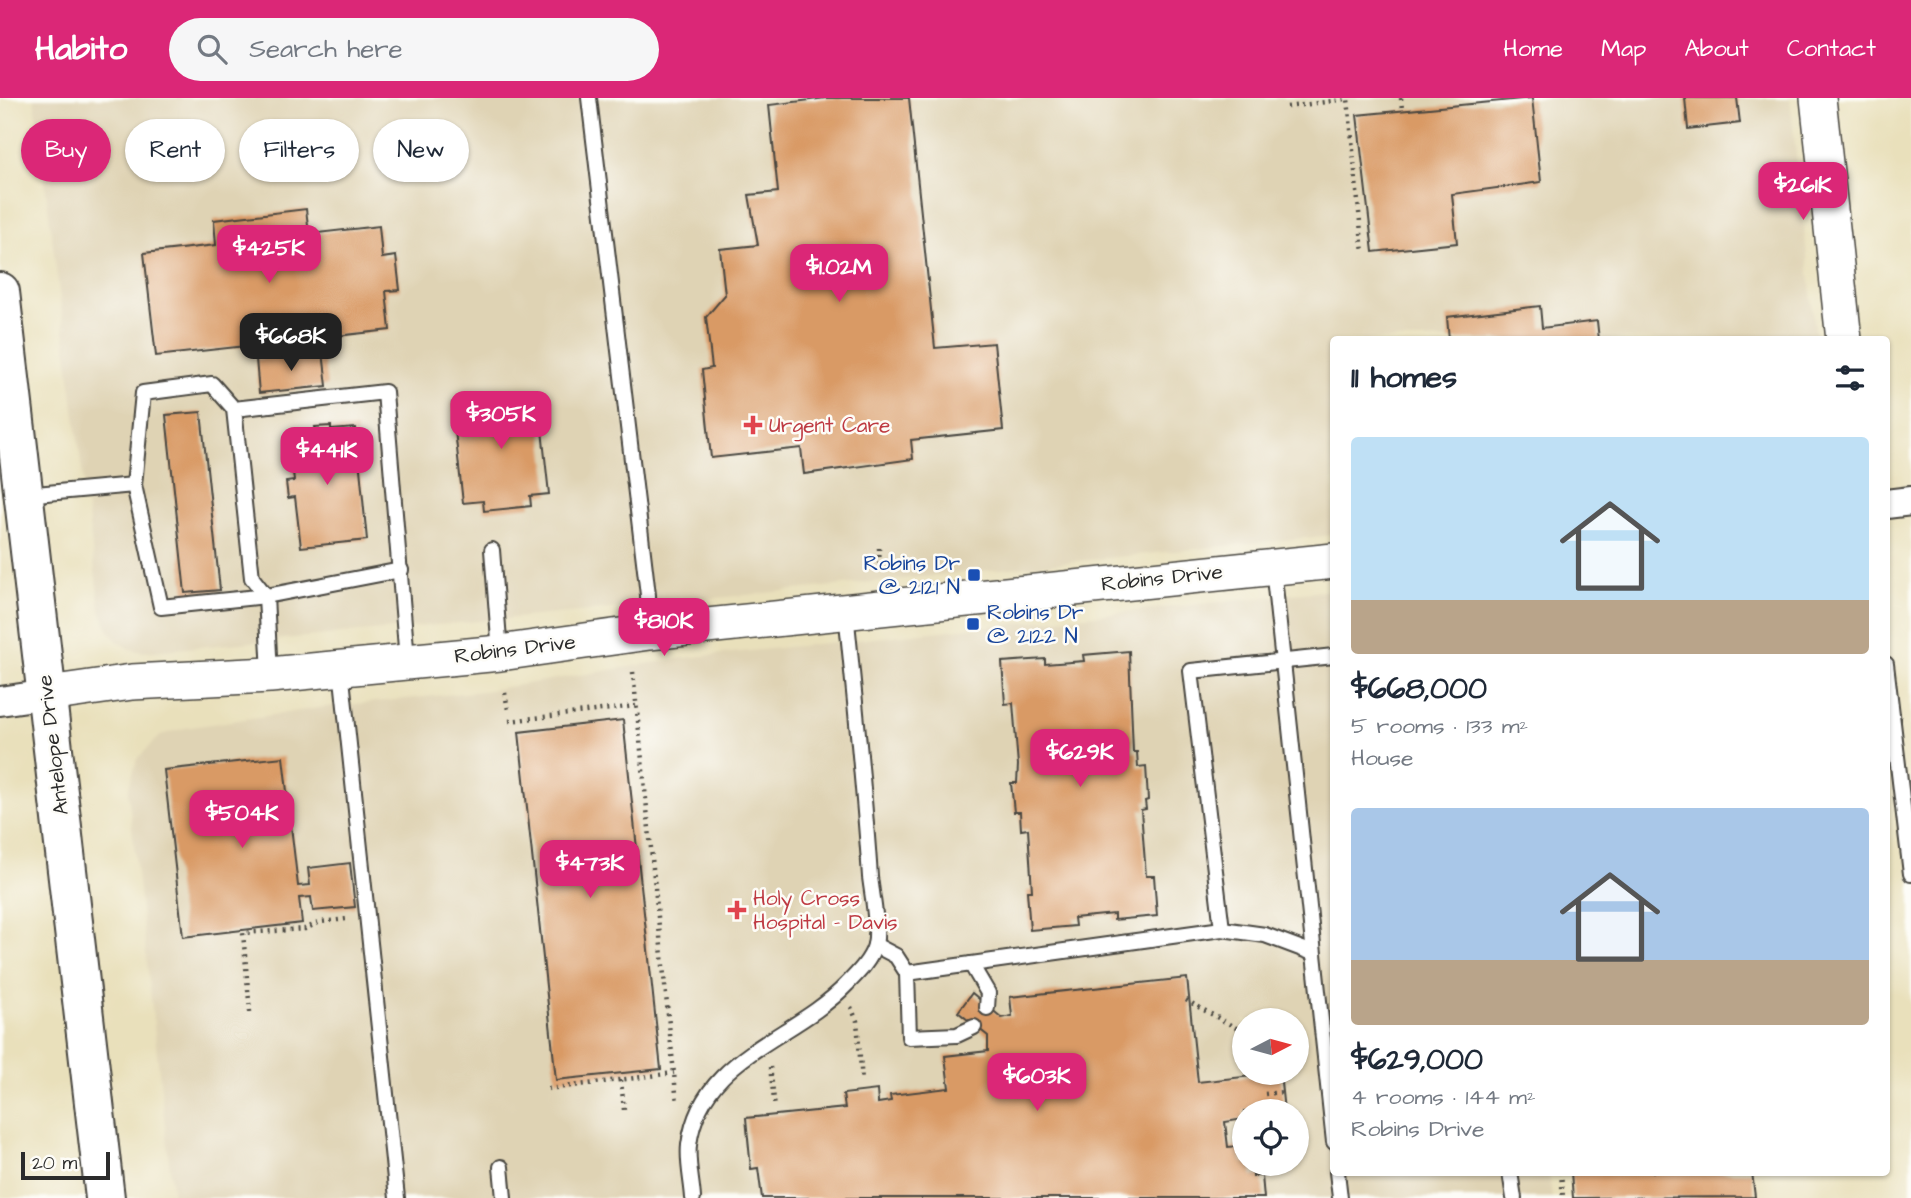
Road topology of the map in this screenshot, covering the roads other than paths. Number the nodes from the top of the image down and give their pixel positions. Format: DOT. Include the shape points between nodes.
graph roads {
  1 [pos="589,98"];
  2 [pos="1818,98"];
  3 [pos="0,292"];
  4 [pos="1844,336"];
  5 [pos="234,409"];
  6 [pos="134,485"];
  7 [pos="24,495"];
  8 [pos="1911,501"];
  9 [pos="1890,504"];
  10 [pos="492,550"];
  11 [pos="1330,561"];
  12 [pos="1273,568"];
  13 [pos="401,570"];
  14 [pos="266,596"];
  15 [pos="846,611"];
  16 [pos="649,632"];
  17 [pos="500,653"];
  18 [pos="1330,656"];
  19 [pos="407,660"];
  20 [pos="1283,661"];
  21 [pos="341,667"];
  22 [pos="270,675"];
  23 [pos="48,694"];
  24 [pos="1890,698"];
  25 [pos="0,701"];
  26 [pos="1911,874"];
  27 [pos="1222,929"];
  28 [pos="875,945"];
  29 [pos="1313,953"];
  30 [pos="971,964"];
  31 [pos="907,973"];
  32 [pos="987,1008"];
  33 [pos="974,1027"];
  34 [pos="1330,1106"];
  35 [pos="500,1167"];
  36 [pos="1337,1176"];
  37 [pos="1511,1176"];
  38 [pos="105,1198"];
  39 [pos="397,1198"];
  40 [pos="504,1198"];
  41 [pos="693,1198"];
  42 [pos="1340,1198"];
  43 [pos="1514,1198"];
  1 -- 16 [label="lane"];
  2 -- 4 [label="street"];
  3 -- 7 [label="main road, Antelope Drive"];
  5 -- 6 [label="lane" via="212,384 143,393"];
  5 -- 13 [label="lane" via="385,392"];
  5 -- 14 [label="lane" via="252,578"];
  6 -- 7 [label="lane"];
  6 -- 14 [label="lane" via="161,607"];
  7 -- 23 [label="main road, Antelope Drive"];
  8 -- 9 [label="street"];
  10 -- 17 [label="lane"];
  11 -- 12 [label="street, Robins Drive"];
  12 -- 15 [label="street, Robins Drive"];
  12 -- 20 [label="lane"];
  13 -- 14 [label="lane"];
  13 -- 19 [label="lane"];
  14 -- 22 [label="lane"];
  15 -- 16 [label="street, Robins Drive"];
  15 -- 28 [label="lane"];
  16 -- 17 [label="street, Robins Drive"];
  17 -- 19 [label="street, Robins Drive"];
  18 -- 20 [label="lane"];
  19 -- 21 [label="street, Robins Drive"];
  20 -- 27 [label="lane" via="1191,671"];
  20 -- 29 [label="lane"];
  21 -- 22 [label="street, Robins Drive"];
  21 -- 39 [label="lane"];
  22 -- 23 [label="street, Robins Drive" via="132,682"];
  23 -- 25 [label="street"];
  23 -- 38 [label="main road, Antelope Drive"];
  24 -- 26 [label="lane"];
  27 -- 29 [label="lane" via="1265,935"];
  27 -- 30 [label="lane"];
  28 -- 31 [label="lane" via="896,956"];
  28 -- 41 [label="lane" via="861,970 832,1000 755,1047 724,1074 706,1098 695,1116 688,1147"];
  29 -- 34 [label="lane"];
  30 -- 31 [label="lane"];
  30 -- 32 [label="lane" via="988,993"];
  31 -- 33 [label="lane" via="909,1037 957,1035"];
  35 -- 40 [label="lane"];
  36 -- 42 [label="lane"];
  37 -- 43 [label="lane"];
}
